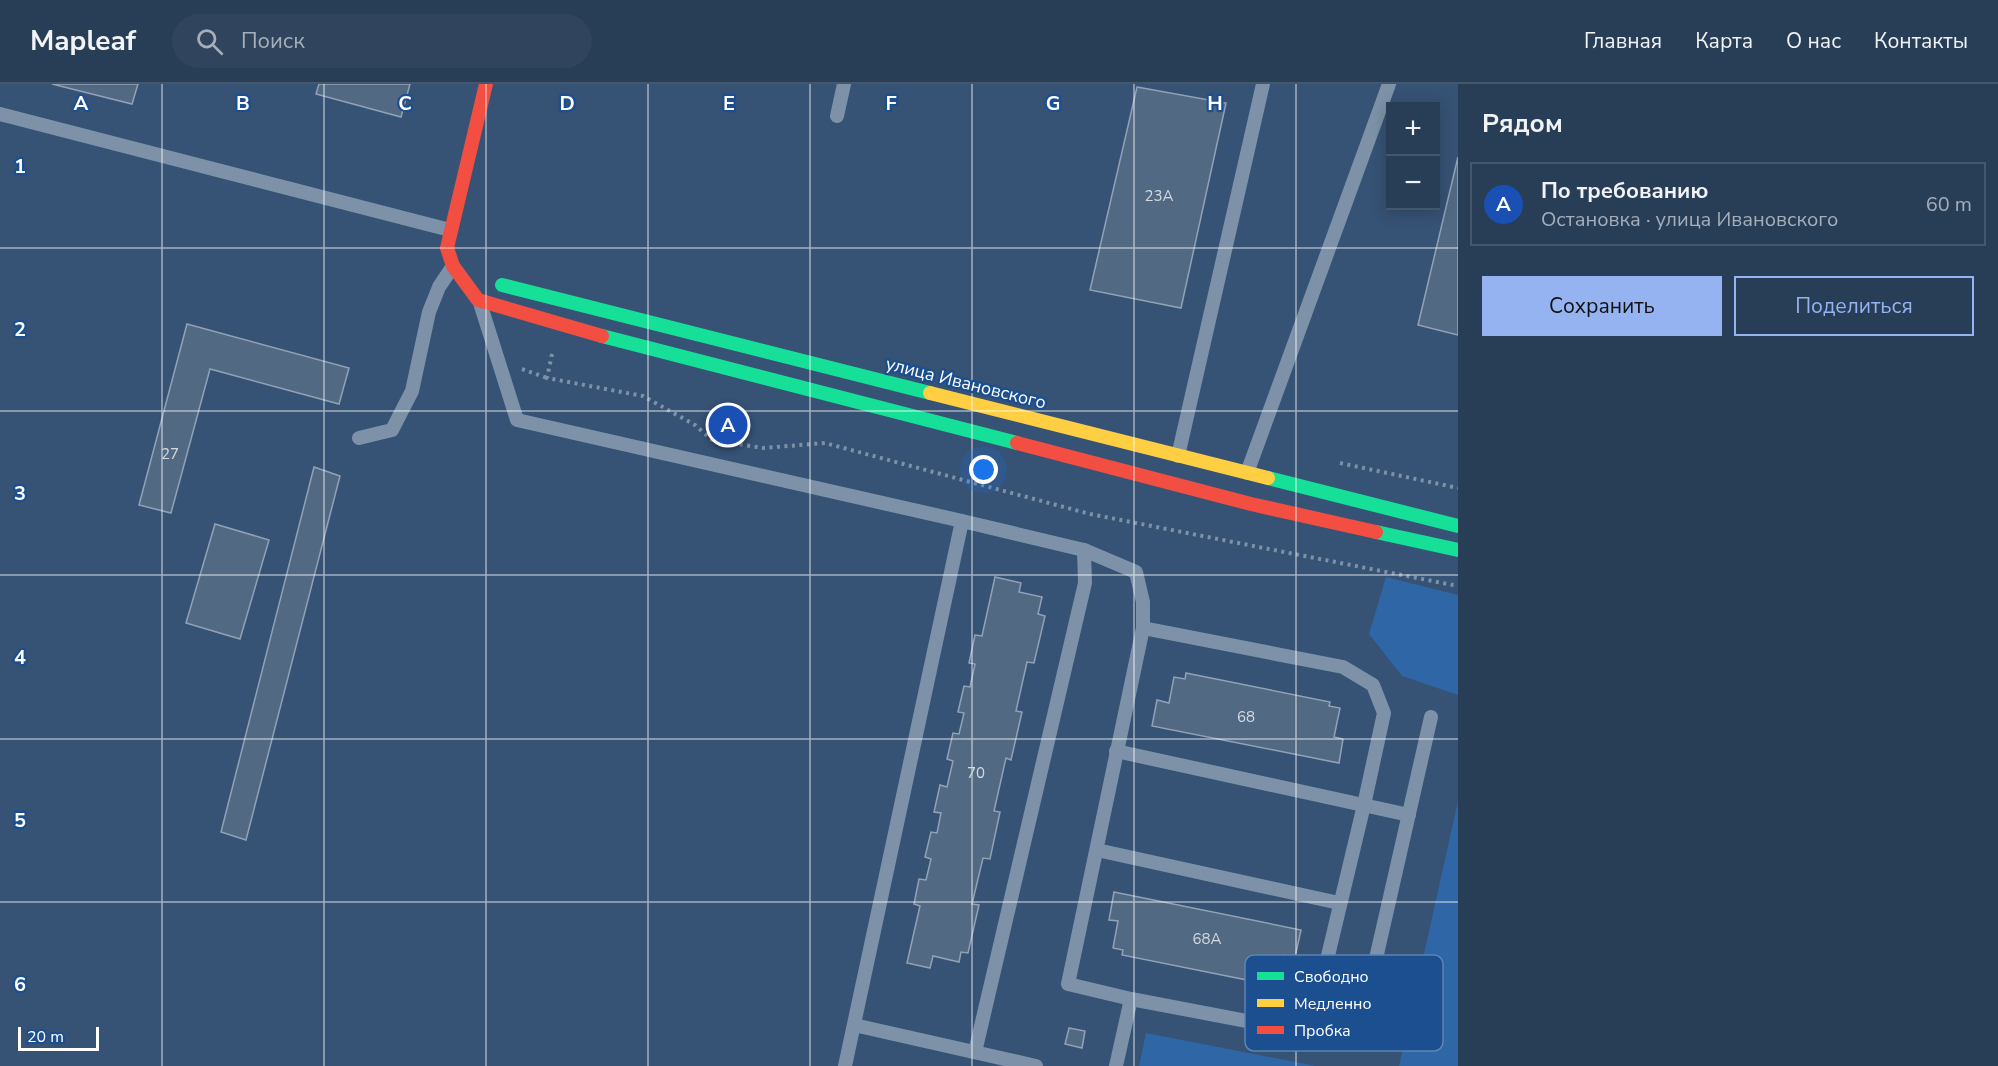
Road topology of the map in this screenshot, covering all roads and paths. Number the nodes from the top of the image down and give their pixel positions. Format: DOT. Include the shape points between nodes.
graph roads {
  1 [pos="486,84"];
  2 [pos="844,84"];
  3 [pos="1263,84"];
  4 [pos="1389,84"];
  5 [pos="0,114"];
  6 [pos="837,116"];
  7 [pos="450,230"];
  8 [pos="453,266"];
  9 [pos="465,280"];
  10 [pos="478,300"];
  11 [pos="359,438"];
  12 [pos="1178,456"];
  13 [pos="1247,473"];
  14 [pos="962,521"];
  15 [pos="1458,526"];
  16 [pos="1084,550"];
  17 [pos="1458,550"];
  18 [pos="1143,628"];
  19 [pos="1431,717"];
  20 [pos="1116,751"];
  21 [pos="1364,805"];
  22 [pos="1409,815"];
  23 [pos="1097,850"];
  24 [pos="1339,903"];
  25 [pos="1327,955"];
  26 [pos="1378,955"];
  27 [pos="1131,999"];
  28 [pos="1245,1019"];
  29 [pos="854,1025"];
  30 [pos="975,1052"];
  31 [pos="845,1066"];
  32 [pos="1036,1066"];
  33 [pos="1116,1066"];
  1 -- 7 [label="street"];
  2 -- 6 [label="lane"];
  3 -- 12 [label="lane"];
  4 -- 13 [label="lane"];
  5 -- 7 [label="lane"];
  7 -- 8 [label="street" via="447,248"];
  8 -- 9 [label="street"];
  8 -- 11 [label="lane" via="429,312 412,391 392,430"];
  9 -- 10 [label="street"];
  9 -- 12 [label="street, улица Ивановского" via="483,280"];
  10 -- 14 [label="lane" via="517,420"];
  10 -- 17 [label="street" via="582,331 1251,504"];
  12 -- 13 [label="street, улица Ивановского"];
  13 -- 15 [label="street, улица Ивановского"];
  14 -- 16 [label="lane"];
  14 -- 29 [label="lane"];
  16 -- 18 [label="lane" via="1136,572 1143,602"];
  16 -- 30 [label="lane" via="1085,583"];
  18 -- 20 [label="lane"];
  18 -- 21 [label="lane" via="1343,667 1373,685 1384,713"];
  19 -- 22 [label="lane"];
  20 -- 21 [label="lane"];
  20 -- 23 [label="lane"];
  21 -- 22 [label="lane"];
  21 -- 24 [label="lane"];
  22 -- 26 [label="lane"];
  23 -- 24 [label="lane"];
  23 -- 27 [label="lane" via="1068,984"];
  24 -- 25 [label="lane"];
  27 -- 28 [label="lane"];
  27 -- 33 [label="lane"];
  29 -- 30 [label="lane"];
  29 -- 31 [label="lane"];
  30 -- 32 [label="lane"];
}
